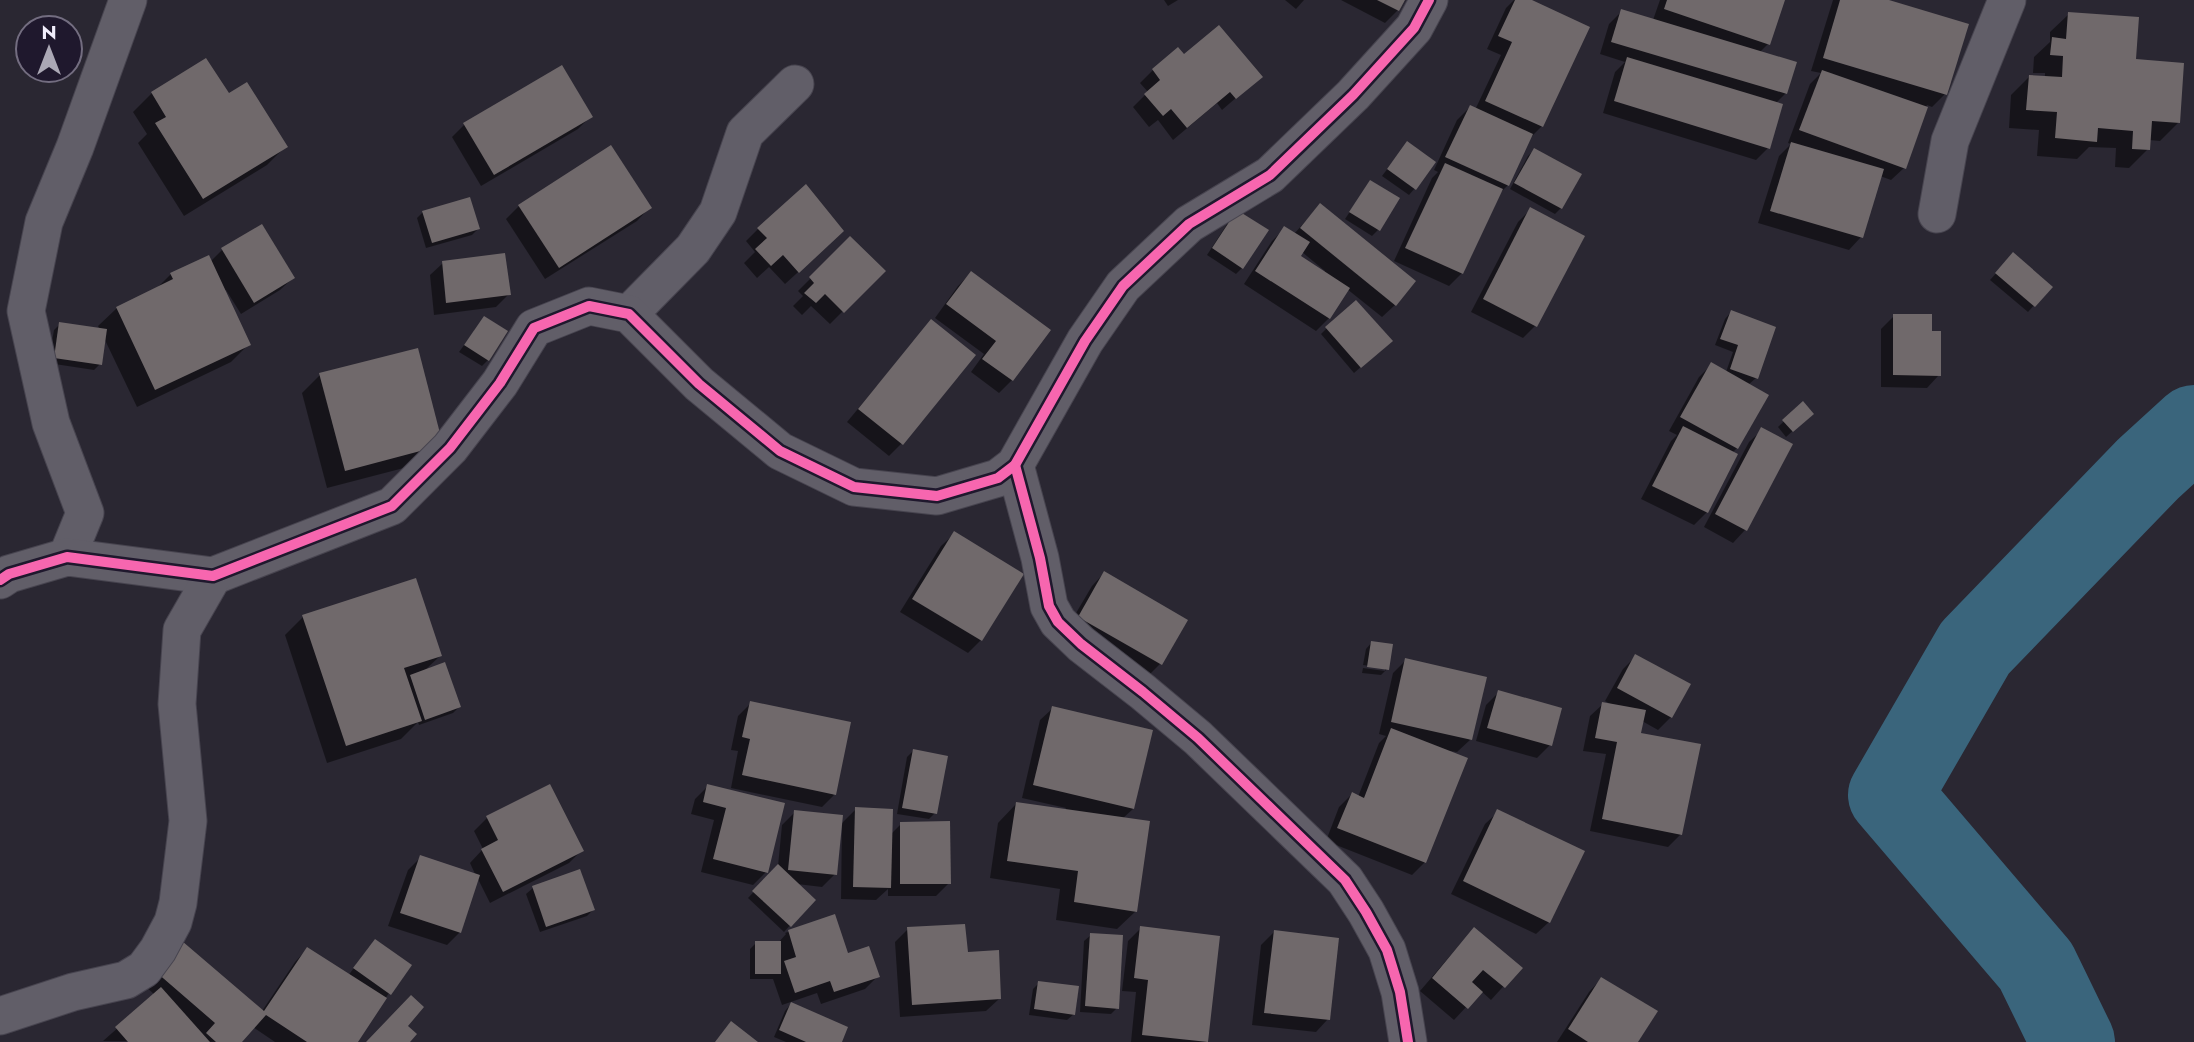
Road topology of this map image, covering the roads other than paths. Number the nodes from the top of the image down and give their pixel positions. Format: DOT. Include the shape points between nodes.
graph roads {
  1 [pos="128,0"];
  2 [pos="1429,0"];
  3 [pos="2007,0"];
  4 [pos="795,84"];
  5 [pos="1937,214"];
  6 [pos="629,314"];
  7 [pos="1015,465"];
  8 [pos="67,557"];
  9 [pos="213,576"];
  10 [pos="0,580"];
  11 [pos="0,1016"];
  12 [pos="1408,1042"];
  1 -- 8 [label="street" via="44,222 26,311 51,423 85,513"];
  2 -- 7 [label="street" via="1414,28 1270,175 1189,225 1122,286 1085,341"];
  3 -- 5 [label="street" via="1951,141"];
  4 -- 6 [label="street" via="745,133 718,212 694,249"];
  6 -- 7 [label="street" via="699,384 780,452 854,487 937,496 998,478"];
  6 -- 9 [label="street" via="589,306 534,328 500,383 450,448 392,506"];
  7 -- 12 [label="street" via="1049,606 1058,622 1198,738 1345,880 1387,950"];
  8 -- 9 [label="street"];
  8 -- 10 [label="street"];
  9 -- 11 [label="street" via="181,630 177,704 188,821 173,922 144,969 126,980"];
}
